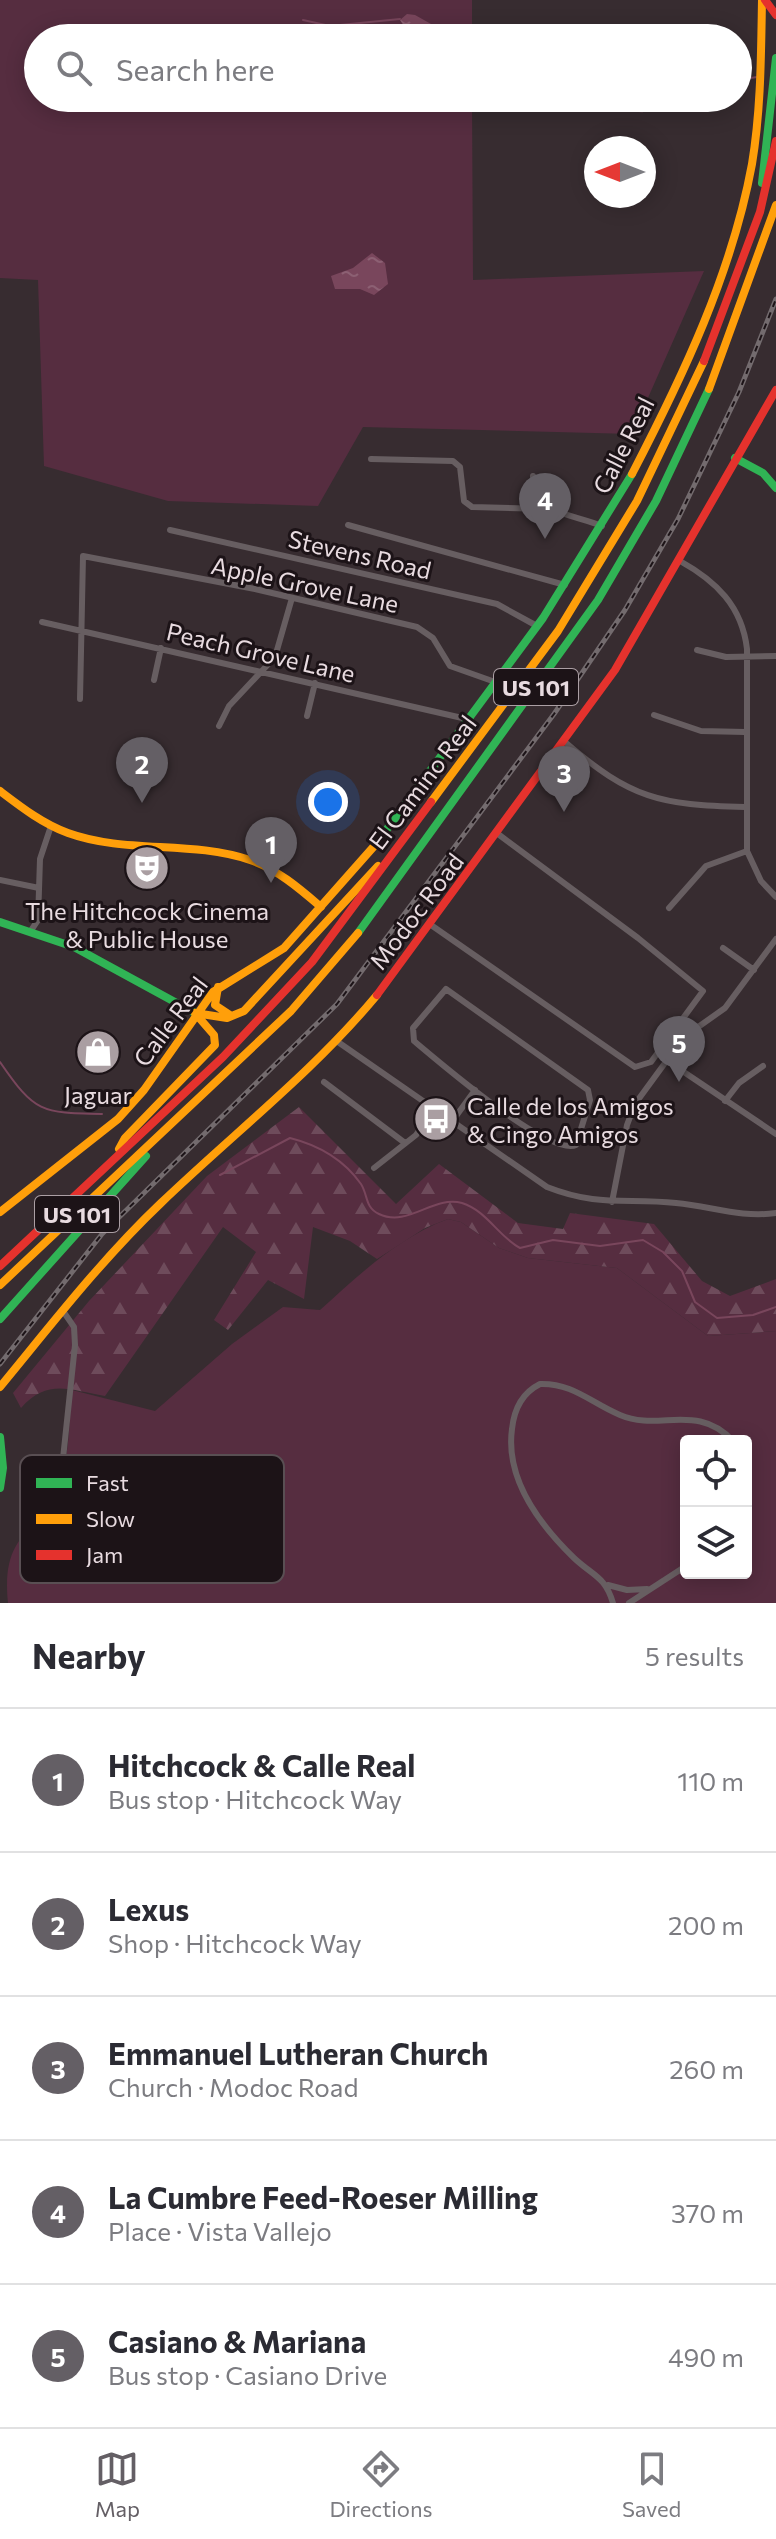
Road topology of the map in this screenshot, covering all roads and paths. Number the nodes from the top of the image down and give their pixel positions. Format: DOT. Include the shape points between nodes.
graph roads {
  1 [pos="764,0"];
  2 [pos="776,15"];
  3 [pos="776,58"];
  4 [pos="776,141"];
  5 [pos="776,205"];
  6 [pos="760,212"];
  7 [pos="776,390"];
  8 [pos="735,458"];
  9 [pos="371,459"];
  10 [pos="533,476"];
  11 [pos="776,488"];
  12 [pos="547,509"];
  13 [pos="348,525"];
  14 [pos="602,526"];
  15 [pos="170,530"];
  16 [pos="680,561"];
  17 [pos="565,585"];
  18 [pos="292,598"];
  19 [pos="42,622"];
  20 [pos="537,626"];
  21 [pos="81,630"];
  22 [pos="161,648"];
  23 [pos="697,650"];
  24 [pos="776,656"];
  25 [pos="746,657"];
  26 [pos="264,670"];
  27 [pos="154,680"];
  28 [pos="315,683"];
  29 [pos="498,683"];
  30 [pos="80,699"];
  31 [pos="654,715"];
  32 [pos="307,716"];
  33 [pos="471,720"];
  34 [pos="219,726"];
  35 [pos="745,732"];
  36 [pos="565,742"];
  37 [pos="0,791"];
  38 [pos="745,807"];
  39 [pos="51,826"];
  40 [pos="498,834"];
  41 [pos="747,851"];
  42 [pos="393,854"];
  43 [pos="0,880"];
  44 [pos="39,888"];
  45 [pos="776,897"];
  46 [pos="321,907"];
  47 [pos="669,908"];
  48 [pos="0,922"];
  49 [pos="431,925"];
  50 [pos="32,929"];
  51 [pos="776,939"];
  52 [pos="723,948"];
  53 [pos="754,970"];
  54 [pos="218,987"];
  55 [pos="195,1013"];
  56 [pos="235,1016"];
  57 [pos="338,1042"];
  58 [pos="666,1060"];
  59 [pos="763,1066"];
  60 [pos="324,1082"];
  61 [pos="475,1090"];
  62 [pos="725,1101"];
  63 [pos="433,1111"];
  64 [pos="451,1123"];
  65 [pos="776,1134"];
  66 [pos="405,1143"];
  67 [pos="153,1144"];
  68 [pos="114,1158"];
  69 [pos="374,1168"];
  70 [pos="612,1202"];
  71 [pos="0,1212"];
  72 [pos="776,1213"];
  73 [pos="0,1266"];
  74 [pos="0,1285"];
  75 [pos="63,1311"];
  76 [pos="0,1319"];
  77 [pos="0,1387"];
  78 [pos="724,1435"];
  79 [pos="0,1437"];
  80 [pos="63,1455"];
  81 [pos="0,1488"];
  82 [pos="680,1570"];
  83 [pos="608,1585"];
  84 [pos="649,1589"];
  85 [pos="613,1603"];
  86 [pos="629,1603"];
  1 -- 2 [label="main road"];
  1 -- 14 [label="main road, Calle Real" via="756,137 735,230 673,391"];
  3 -- 6 [label="main road"];
  4 -- 6 [label="main road, El Camino Real / US 101"];
  5 -- 67 [label="main road, El Camino Real / US 101" via="710,390 656,501 598,600 358,933 291,1011"];
  6 -- 42 [label="main road, El Camino Real / US 101" via="700,372 625,523 543,652"];
  7 -- 8 [label="main road, Modoc Road"];
  8 -- 11 [label="main road" via="763,473"];
  8 -- 16 [label="main road, Modoc Road"];
  9 -- 12 [label="street" via="453,461 460,467 467,504"];
  10 -- 12 [label="street" via="536,496"];
  12 -- 14 [label="street"];
  13 -- 17 [label="street"];
  14 -- 17 [label="main road, Calle Real"];
  15 -- 20 [label="street, Stevens Road" via="497,604"];
  16 -- 25 [label="street" via="728,598 743,628"];
  16 -- 36 [label="main road, Modoc Road"];
  17 -- 20 [label="main road, Calle Real"];
  18 -- 21 [label="street, Apple Grove Lane" via="83,556"];
  18 -- 26 [label="street" via="280,647"];
  18 -- 29 [label="street, Apple Grove Lane" via="423,629 450,666"];
  19 -- 21 [label="street, Peach Grove Lane"];
  20 -- 29 [label="main road, Calle Real"];
  21 -- 22 [label="street, Peach Grove Lane"];
  21 -- 30 [label="street"];
  22 -- 26 [label="street, Peach Grove Lane"];
  22 -- 27 [label="street"];
  23 -- 25 [label="street"];
  24 -- 25 [label="street"];
  25 -- 35 [label="street"];
  26 -- 28 [label="street, Peach Grove Lane"];
  26 -- 34 [label="street" via="229,706"];
  28 -- 32 [label="street"];
  28 -- 33 [label="street, Peach Grove Lane"];
  29 -- 33 [label="main road, Calle Real"];
  31 -- 35 [label="street" via="690,729"];
  33 -- 46 [label="main road, Calle Real"];
  35 -- 38 [label="street"];
  36 -- 38 [label="street" via="651,799"];
  36 -- 40 [label="main road, Modoc Road"];
  37 -- 39 [label="main road"];
  38 -- 41 [label="street"];
  39 -- 44 [label="street" via="40,859"];
  39 -- 46 [label="main road" via="84,837 250,860 289,880"];
  40 -- 49 [label="main road, Modoc Road"];
  40 -- 49 [label="street" via="703,991 651,1062 635,1067"];
  41 -- 45 [label="street" via="761,881"];
  41 -- 47 [label="street" via="706,866"];
  42 -- 56 [label="main road"];
  42 -- 68 [label="main road, El Camino Real / US 101" via="312,962 263,1017"];
  43 -- 44 [label="street"];
  44 -- 50 [label="street" via="38,920"];
  46 -- 54 [label="main road, Calle Real" via="277,955"];
  48 -- 50 [label="main road"];
  49 -- 57 [label="main road, Modoc Road"];
  50 -- 55 [label="main road"];
  51 -- 53 [label="street"];
  52 -- 53 [label="street"];
  53 -- 58 [label="street" via="725,1008 684,1037"];
  54 -- 55 [label="main road, Calle Real"];
  54 -- 56 [label="main road" via="215,1005"];
  55 -- 56 [label="main road"];
  55 -- 68 [label="main road" via="214,1035 215,1045 125,1138"];
  55 -- 71 [label="main road, Calle Real" via="118,1119"];
  57 -- 63 [label="street"];
  57 -- 75 [label="main road, Modoc Road" via="161,1203"];
  58 -- 62 [label="street"];
  58 -- 70 [label="street" via="630,1116"];
  59 -- 62 [label="street"];
  60 -- 66 [label="street"];
  61 -- 61 [label="street" via="557,1144 570,1148 580,1140 590,1100 586,1088 453,991 443,990 413,1028 412,1038"];
  61 -- 64 [label="street"];
  62 -- 65 [label="street"];
  63 -- 64 [label="street"];
  63 -- 66 [label="street"];
  64 -- 70 [label="street" via="547,1187 583,1200"];
  66 -- 69 [label="street"];
  67 -- 74 [label="main road, El Camino Real / US 101"];
  67 -- 76 [label="main road" via="139,1168"];
  68 -- 73 [label="main road, El Camino Real / US 101"];
  70 -- 72 [label="street" via="676,1203 742,1215"];
  75 -- 77 [label="main road, Modoc Road"];
  75 -- 80 [label="street" via="74,1327 75,1345"];
  78 -- 83 [label="street" via="703,1421 625,1417 560,1384 540,1384 519,1402 511,1434 519,1484 558,1542"];
  79 -- 81 [label="main road"];
  82 -- 84 [label="street"];
  83 -- 84 [label="street"];
  83 -- 85 [label="street"];
  84 -- 86 [label="street"];
}
